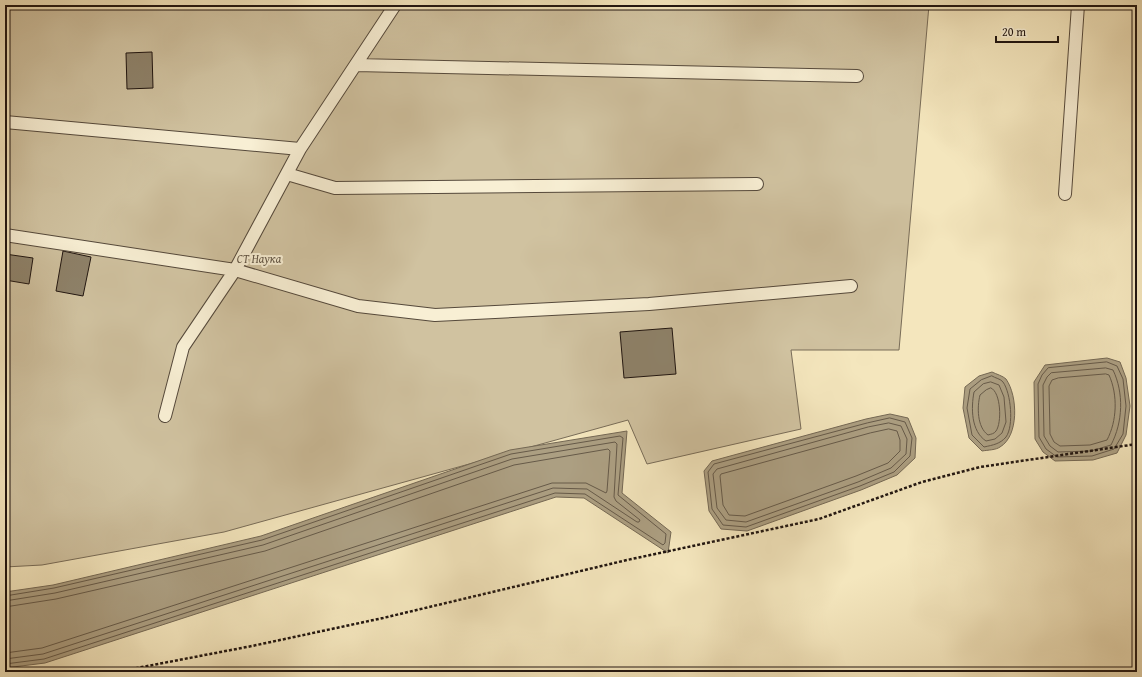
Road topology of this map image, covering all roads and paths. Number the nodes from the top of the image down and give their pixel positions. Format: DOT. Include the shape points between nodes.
graph roads {
  1 [pos="395,5"];
  2 [pos="1078,5"];
  3 [pos="356,65"];
  4 [pos="857,76"];
  5 [pos="5,122"];
  6 [pos="300,149"];
  7 [pos="286,174"];
  8 [pos="757,184"];
  9 [pos="1065,194"];
  10 [pos="5,235"];
  11 [pos="235,270"];
  12 [pos="851,286"];
  13 [pos="165,416"];
  14 [pos="1137,444"];
  15 [pos="116,672"];
  1 -- 3 [label="lane"];
  2 -- 9 [label="lane"];
  3 -- 4 [label="lane"];
  3 -- 6 [label="lane"];
  5 -- 6 [label="lane"];
  6 -- 7 [label="lane"];
  7 -- 8 [label="lane" via="335,188"];
  7 -- 11 [label="lane"];
  10 -- 11 [label="lane"];
  11 -- 12 [label="lane" via="358,306 435,315 649,304"];
  11 -- 13 [label="lane" via="183,347"];
  14 -- 15 [label="path" via="980,467 922,482 819,519 627,560 383,618"];
}
